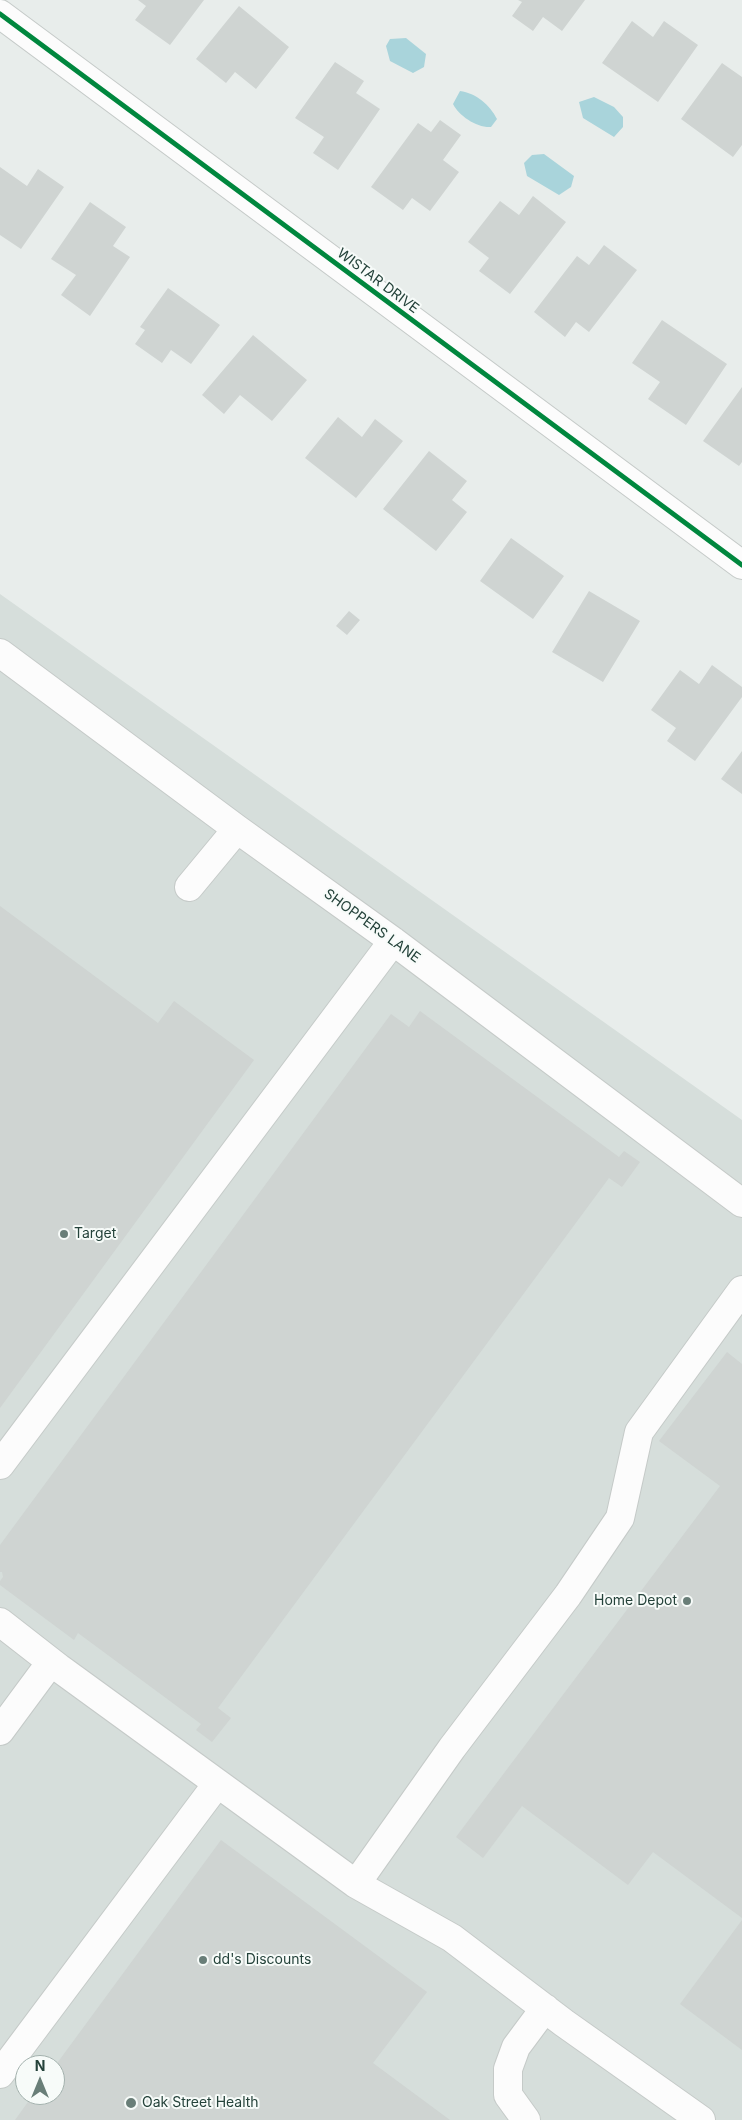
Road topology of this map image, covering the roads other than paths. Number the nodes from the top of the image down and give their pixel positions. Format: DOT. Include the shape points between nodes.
graph roads {
  1 [pos="0,14"];
  2 [pos="742,565"];
  3 [pos="0,653"];
  4 [pos="237,829"];
  5 [pos="189,887"];
  6 [pos="393,940"];
  7 [pos="742,1203"];
  8 [pos="742,1290"];
  9 [pos="0,1465"];
  10 [pos="0,1622"];
  11 [pos="51,1662"];
  12 [pos="0,1731"];
  13 [pos="218,1784"];
  14 [pos="356,1884"];
  15 [pos="545,2008"];
  16 [pos="0,2074"];
  17 [pos="526,2120"];
  18 [pos="701,2120"];
  1 -- 2 [label="street, WISTAR DRIVE"];
  3 -- 4 [label="street, SHOPPERS LANE"];
  4 -- 5 [label="street"];
  4 -- 6 [label="street, SHOPPERS LANE"];
  6 -- 7 [label="street, SHOPPERS LANE"];
  6 -- 9 [label="street"];
  8 -- 14 [label="street" via="639,1432 620,1518 568,1595 452,1748"];
  10 -- 11 [label="street"];
  11 -- 12 [label="street"];
  11 -- 13 [label="street"];
  13 -- 14 [label="street"];
  13 -- 16 [label="street"];
  14 -- 15 [label="street" via="452,1938"];
  15 -- 17 [label="street" via="516,2046 508,2070 508,2095"];
  15 -- 18 [label="street"];
}
